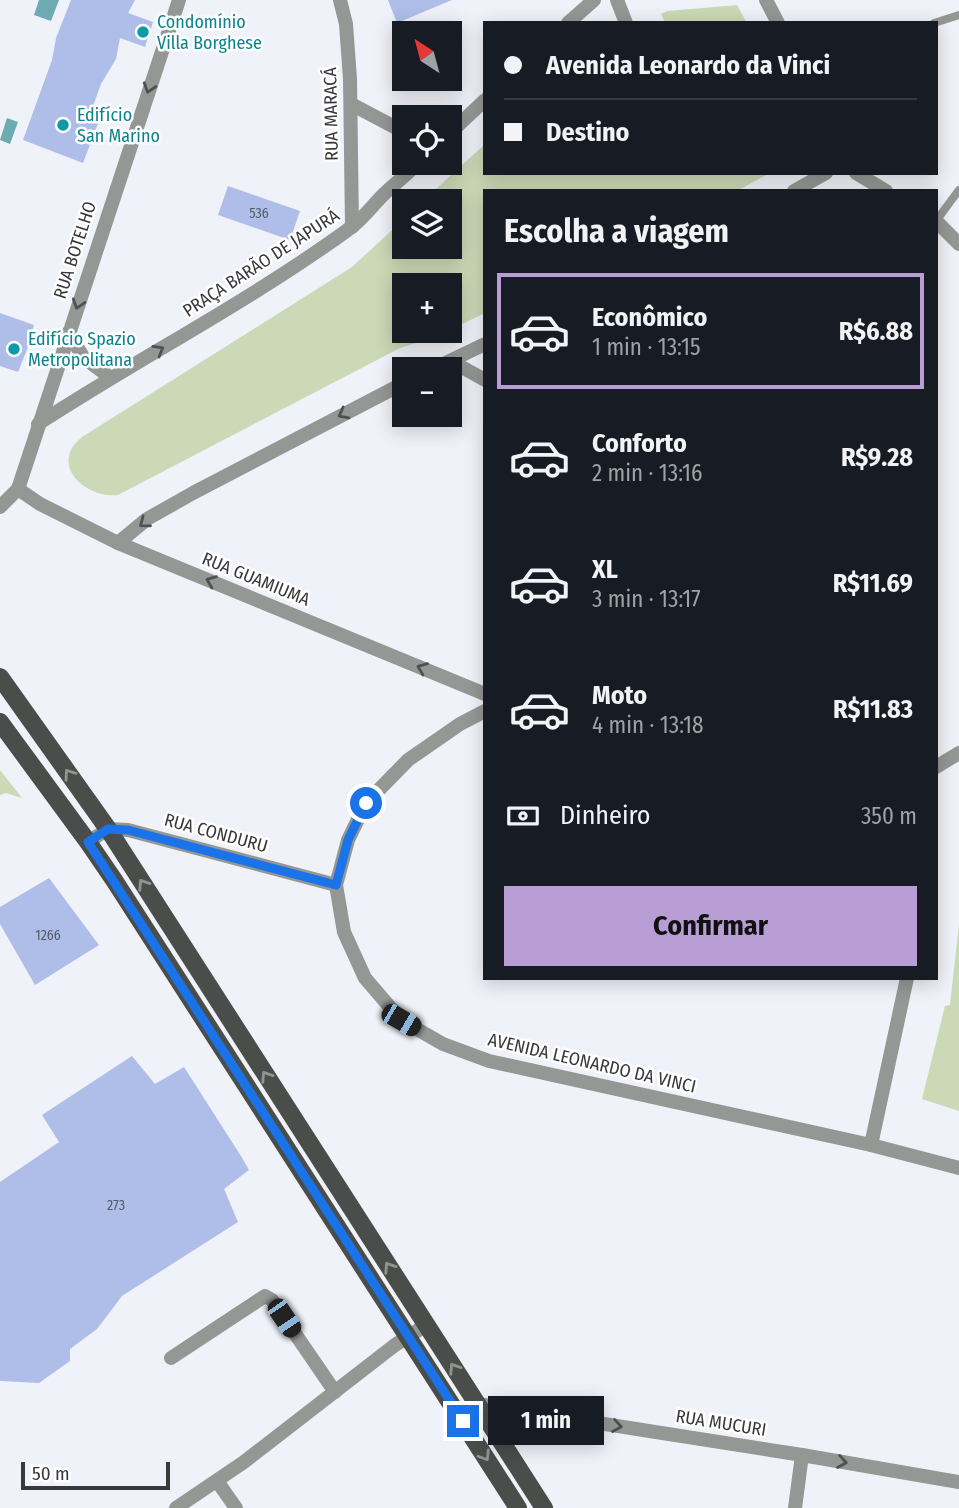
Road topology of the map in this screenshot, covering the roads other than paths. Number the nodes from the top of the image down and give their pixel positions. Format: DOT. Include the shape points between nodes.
graph roads {
  1 [pos="179,0"];
  2 [pos="340,0"];
  3 [pos="594,0"];
  4 [pos="617,0"];
  5 [pos="766,0"];
  6 [pos="959,16"];
  7 [pos="570,21"];
  8 [pos="625,21"];
  9 [pos="777,21"];
  10 [pos="938,22"];
  11 [pos="483,102"];
  12 [pos="351,104"];
  13 [pos="462,122"];
  14 [pos="392,126"];
  15 [pos="405,175"];
  16 [pos="823,175"];
  17 [pos="859,175"];
  18 [pos="798,189"];
  19 [pos="883,189"];
  20 [pos="959,190"];
  21 [pos="938,218"];
  22 [pos="938,223"];
  23 [pos="352,227"];
  24 [pos="959,244"];
  25 [pos="68,334"];
  26 [pos="483,345"];
  27 [pos="459,357"];
  28 [pos="462,367"];
  29 [pos="111,378"];
  30 [pos="483,379"];
  31 [pos="392,389"];
  32 [pos="38,424"];
  33 [pos="18,489"];
  34 [pos="0,507"];
  35 [pos="118,543"];
  36 [pos="0,677"];
  37 [pos="483,693"];
  38 [pos="483,712"];
  39 [pos="0,722"];
  40 [pos="959,753"];
  41 [pos="938,766"];
  42 [pos="108,829"];
  43 [pos="88,842"];
  44 [pos="336,885"];
  45 [pos="908,980"];
  46 [pos="871,1145"];
  47 [pos="959,1168"];
  48 [pos="426,1325"];
  49 [pos="409,1336"];
  50 [pos="171,1358"];
  51 [pos="335,1392"];
  52 [pos="477,1404"];
  53 [pos="802,1455"];
  54 [pos="217,1481"];
  55 [pos="959,1482"];
  56 [pos="176,1508"];
  57 [pos="236,1508"];
  58 [pos="519,1508"];
  59 [pos="544,1508"];
  60 [pos="795,1508"];
  1 -- 25 [label="street, RUA BOTELHO, one-way"];
  2 -- 12 [label="street, RUA MARACÁ"];
  3 -- 7 [label="street"];
  4 -- 8 [label="street"];
  5 -- 9 [label="street"];
  6 -- 10 [label="lane"];
  11 -- 13 [label="street"];
  12 -- 14 [label="street"];
  12 -- 23 [label="street, RUA MARACÁ"];
  15 -- 23 [label="street, PRAÇA BARÃO DE JAPURÁ"];
  16 -- 18 [label="street"];
  17 -- 19 [label="street"];
  20 -- 21 [label="lane"];
  22 -- 24 [label="street"];
  29 -- 23 [label="street, PRAÇA BARÃO DE JAPURÁ, one-way"];
  25 -- 29 [label="street" via="84,358"];
  25 -- 32 [label="street, RUA BOTELHO"];
  26 -- 27 [label="street"];
  28 -- 30 [label="street"];
  29 -- 32 [label="street, PRAÇA BARÃO DE JAPURÁ"];
  31 -- 35 [label="street, one-way" via="193,492 147,519"];
  32 -- 33 [label="street, RUA BOTELHO"];
  33 -- 34 [label="street, RUA BOTELHO"];
  33 -- 35 [label="street, RUA GUAMIUMA"];
  37 -- 35 [label="street, RUA GUAMIUMA, one-way"];
  42 -- 36 [label="main road, one-way"];
  38 -- 44 [label="street, AVENIDA LEONARDO DA VINCI" via="408,760 366,803 348,840"];
  39 -- 43 [label="main road"];
  40 -- 41 [label="street"];
  42 -- 43 [label="street"];
  42 -- 44 [label="street, RUA CONDURU" via="128,830"];
  48 -- 42 [label="main road, one-way"];
  43 -- 49 [label="main road"];
  44 -- 46 [label="street, AVENIDA LEONARDO DA VINCI" via="344,932 366,978 401,1020 443,1044 489,1061"];
  45 -- 46 [label="street"];
  46 -- 47 [label="street, AVENIDA LEONARDO DA VINCI"];
  48 -- 49 [label="street"];
  52 -- 48 [label="main road, one-way"];
  49 -- 51 [label="street"];
  49 -- 58 [label="main road, one-way"];
  50 -- 51 [label="street" via="265,1296"];
  51 -- 54 [label="street"];
  52 -- 53 [label="street, RUA MUCURI, one-way"];
  52 -- 59 [label="main road"];
  53 -- 55 [label="street, RUA MUCURI, one-way"];
  53 -- 60 [label="street"];
  54 -- 56 [label="street"];
  54 -- 57 [label="street"];
}
